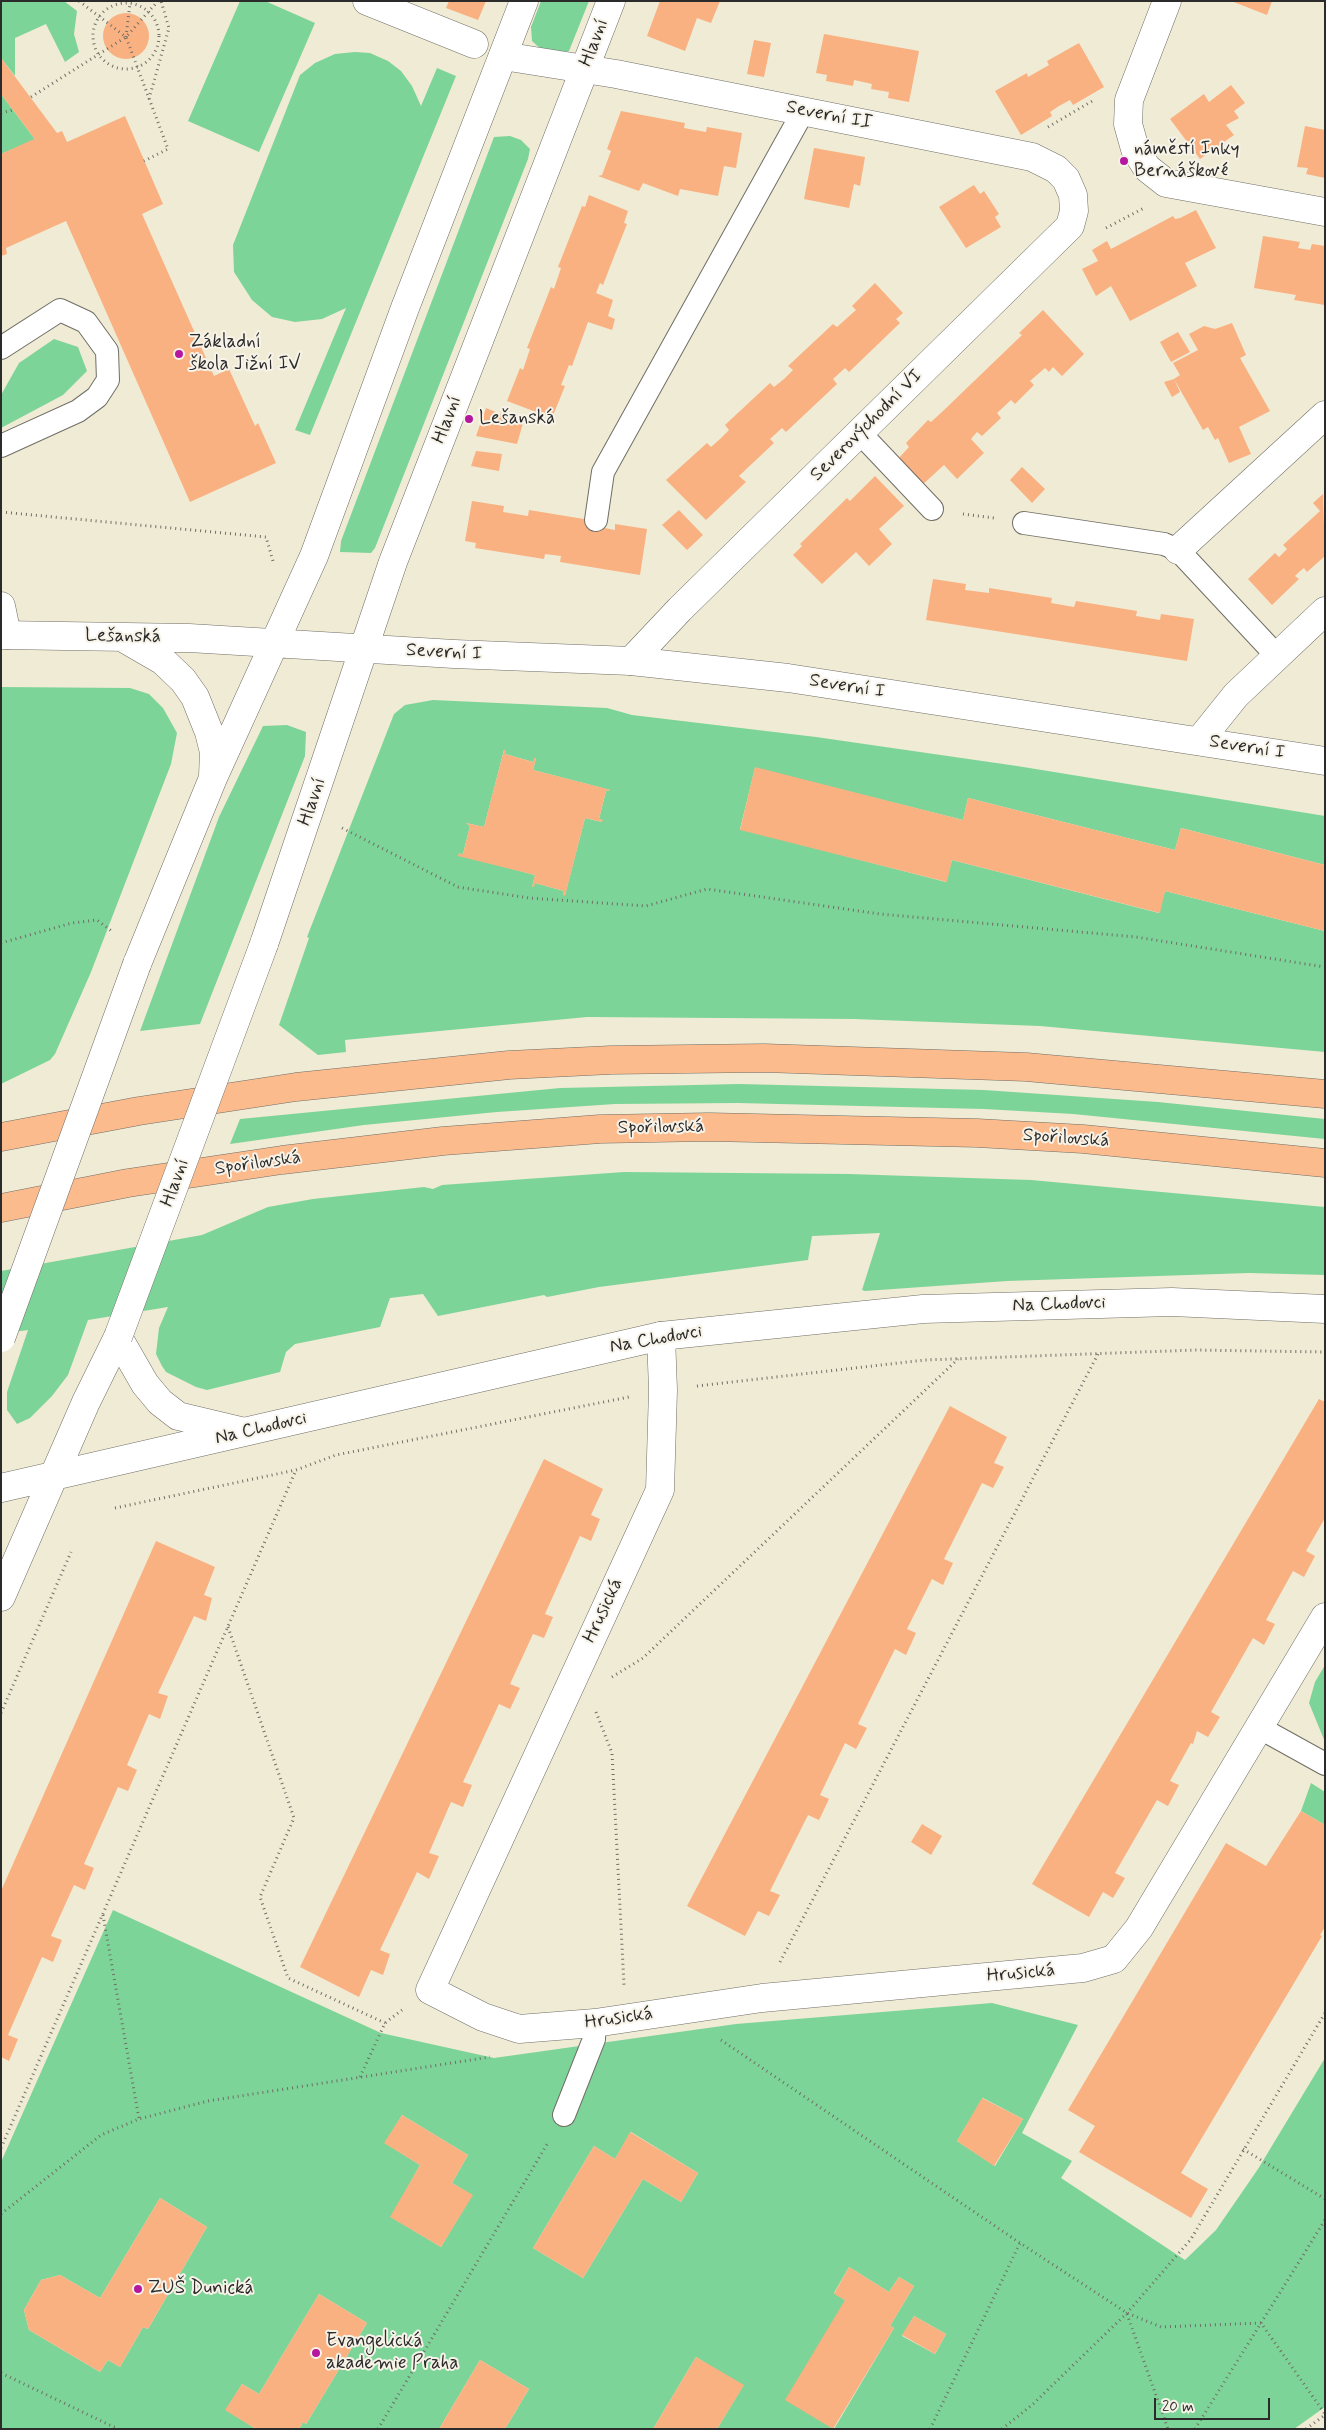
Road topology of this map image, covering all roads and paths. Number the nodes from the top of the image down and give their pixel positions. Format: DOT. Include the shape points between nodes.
graph roads {
  1 [pos="80,1"];
  2 [pos="159,1"];
  3 [pos="367,1"];
  4 [pos="524,1"];
  5 [pos="611,1"];
  6 [pos="1167,1"];
  7 [pos="130,2"];
  8 [pos="149,12"];
  9 [pos="99,17"];
  10 [pos="126,37"];
  11 [pos="474,44"];
  12 [pos="99,54"];
  13 [pos="503,56"];
  14 [pos="137,66"];
  15 [pos="586,69"];
  16 [pos="1134,87"];
  17 [pos="30,97"];
  18 [pos="149,99"];
  19 [pos="13,110"];
  20 [pos="804,110"];
  21 [pos="1,114"];
  22 [pos="1010,152"];
  23 [pos="144,161"];
  24 [pos="1166,183"];
  25 [pos="1325,212"];
  26 [pos="1070,226"];
  27 [pos="1,348"];
  28 [pos="1325,415"];
  29 [pos="860,433"];
  30 [pos="1,446"];
  31 [pos="932,509"];
  32 [pos="1,512"];
  33 [pos="596,520"];
  34 [pos="1024,523"];
  35 [pos="1178,550"];
  36 [pos="273,562"];
  37 [pos="1,606"];
  38 [pos="1325,611"];
  39 [pos="4,635"];
  40 [pos="121,637"];
  41 [pos="274,643"];
  42 [pos="366,648"];
  43 [pos="1277,656"];
  44 [pos="631,661"];
  45 [pos="1199,740"];
  46 [pos="1325,761"];
  47 [pos="213,778"];
  48 [pos="342,828"];
  49 [pos="114,932"];
  50 [pos="1,943"];
  51 [pos="1325,967"];
  52 [pos="1325,1094"];
  53 [pos="1,1137"];
  54 [pos="1325,1163"];
  55 [pos="1,1208"];
  56 [pos="1325,1309"];
  57 [pos="661,1336"];
  58 [pos="118,1337"];
  59 [pos="1,1338"];
  60 [pos="1325,1352"];
  61 [pos="1098,1353"];
  62 [pos="959,1358"];
  63 [pos="663,1390"];
  64 [pos="248,1433"];
  65 [pos="296,1470"];
  66 [pos="53,1477"];
  67 [pos="1,1488"];
  68 [pos="115,1508"];
  69 [pos="70,1552"];
  70 [pos="1,1596"];
  71 [pos="1325,1616"];
  72 [pos="228,1626"];
  73 [pos="584,1683"];
  74 [pos="1,1713"];
  75 [pos="1260,1728"];
  76 [pos="1325,1764"];
  77 [pos="103,1913"];
  78 [pos="430,1990"];
  79 [pos="762,1998"];
  80 [pos="1325,2013"];
  81 [pos="626,2018"];
  82 [pos="385,2023"];
  83 [pos="595,2023"];
  84 [pos="717,2037"];
  85 [pos="494,2056"];
  86 [pos="360,2078"];
  87 [pos="564,2115"];
  88 [pos="139,2119"];
  89 [pos="1,2148"];
  90 [pos="1242,2149"];
  91 [pos="1325,2199"];
  92 [pos="1,2214"];
  93 [pos="1325,2220"];
  94 [pos="1020,2243"];
  95 [pos="1127,2313"];
  96 [pos="1261,2323"];
  97 [pos="1,2373"];
  98 [pos="1325,2414"];
  99 [pos="118,2429"];
  100 [pos="378,2429"];
  101 [pos="930,2429"];
  102 [pos="1002,2429"];
  103 [pos="1168,2429"];
  104 [pos="1195,2429"];
  105 [pos="1306,2429"];
  1 -- 9 [label="path"];
  2 -- 8 [label="path"];
  2 -- 18 [label="path" via="169,28"];
  3 -- 11 [label="street"];
  4 -- 13 [label="street"];
  5 -- 15 [label="street, Hlavní"];
  6 -- 16 [label="street"];
  7 -- 8 [label="path"];
  7 -- 9 [label="path" via="108,8"];
  7 -- 10 [label="path"];
  8 -- 10 [label="path"];
  8 -- 14 [label="path" via="156,20 158,42 155,53"];
  9 -- 10 [label="path"];
  9 -- 12 [label="path" via="94,34"];
  10 -- 12 [label="path"];
  10 -- 14 [label="path"];
  12 -- 14 [label="path" via="116,67"];
  12 -- 17 [label="path"];
  13 -- 15 [label="street, Severní II"];
  13 -- 41 [label="street" via="405,308 314,556"];
  14 -- 18 [label="path"];
  15 -- 20 [label="street, Severní II"];
  15 -- 42 [label="street, Hlavní" via="393,562"];
  16 -- 22 [label="path" via="1114,88"];
  16 -- 24 [label="street" via="1129,100 1128,124 1135,149 1147,168"];
  18 -- 23 [label="path" via="168,149"];
  19 -- 21 [label="path"];
  20 -- 22 [label="street, Severní II"];
  20 -- 33 [label="lane" via="603,472"];
  22 -- 26 [label="street, Severní II" via="1050,164 1066,179 1073,195 1074,211"];
  24 -- 25 [label="street"];
  24 -- 26 [label="path" via="1161,200 1094,234"];
  26 -- 29 [label="street, Severovýchodní VI"];
  27 -- 30 [label="lane" via="60,310 86,322 107,351 108,380 98,397 78,411"];
  28 -- 35 [label="street"];
  29 -- 31 [label="lane"];
  29 -- 44 [label="street, Severovýchodní VI"];
  31 -- 34 [label="path"];
  32 -- 36 [label="path" via="266,537"];
  34 -- 35 [label="lane" via="1164,544"];
  35 -- 43 [label="lane"];
  37 -- 39 [label="street"];
  38 -- 43 [label="street"];
  39 -- 40 [label="street, Lešanská"];
  40 -- 41 [label="street, Lešanská"];
  40 -- 47 [label="street" via="163,661 183,680 195,698 212,746"];
  41 -- 42 [label="street, Lešanská"];
  41 -- 47 [label="street"];
  42 -- 44 [label="street, Severní I"];
  42 -- 58 [label="street, Hlavní, bridge" via="264,944"];
  43 -- 45 [label="street" via="1236,695"];
  44 -- 45 [label="street, Severní I" via="788,678"];
  45 -- 46 [label="street, Severní I"];
  47 -- 59 [label="street, bridge" via="136,964"];
  48 -- 51 [label="path" via="458,887 529,898 646,906 707,889 880,914 1136,937"];
  49 -- 50 [label="path" via="97,920 72,923"];
  52 -- 53 [label="highway" via="1026,1067 764,1058 611,1060 509,1065 296,1087"];
  54 -- 55 [label="highway, Spořilovská" via="994,1134 609,1129 478,1138 334,1154 128,1183"];
  56 -- 57 [label="street, Na Chodovci" via="1172,1302 923,1308"];
  57 -- 63 [label="street, Hrusická"];
  57 -- 64 [label="street, Na Chodovci"];
  58 -- 64 [label="street" via="145,1384 178,1416"];
  58 -- 66 [label="street, Hlavní"];
  60 -- 61 [label="path" via="1196,1350"];
  61 -- 62 [label="path"];
  61 -- 79 [label="path"];
  62 -- 63 [label="path"];
  62 -- 73 [label="path" via="643,1658"];
  63 -- 65 [label="path" via="336,1455"];
  63 -- 73 [label="street, Hrusická" via="660,1490"];
  64 -- 66 [label="street, Na Chodovci"];
  65 -- 68 [label="path"];
  65 -- 72 [label="path"];
  66 -- 67 [label="street, Na Chodovci"];
  66 -- 70 [label="street, Hlavní"];
  69 -- 74 [label="path"];
  71 -- 75 [label="street, Hrusická"];
  72 -- 77 [label="path"];
  72 -- 82 [label="path" via="294,1818 260,1897 288,1978"];
  73 -- 78 [label="street, Hrusická"];
  73 -- 81 [label="path" via="612,1753"];
  75 -- 76 [label="lane"];
  75 -- 79 [label="street, Hrusická" via="1139,1928 1114,1959 1083,1968"];
  77 -- 88 [label="path"];
  77 -- 89 [label="path"];
  78 -- 82 [label="path"];
  78 -- 83 [label="street, Hrusická" via="483,2017 519,2029"];
  79 -- 81 [label="street, Hrusická"];
  80 -- 90 [label="path"];
  81 -- 83 [label="street, Hrusická"];
  82 -- 86 [label="path"];
  83 -- 87 [label="lane" via="594,2039"];
  84 -- 94 [label="path"];
  85 -- 86 [label="path"];
  86 -- 88 [label="path" via="208,2101"];
  87 -- 100 [label="path"];
  88 -- 92 [label="path" via="101,2135"];
  90 -- 91 [label="path"];
  90 -- 95 [label="path" via="1191,2239"];
  93 -- 96 [label="path"];
  94 -- 95 [label="path"];
  94 -- 101 [label="path"];
  95 -- 96 [label="path" via="1161,2327"];
  95 -- 102 [label="path" via="1032,2405"];
  95 -- 103 [label="path"];
  96 -- 98 [label="path"];
  96 -- 104 [label="path"];
  97 -- 99 [label="path"];
  98 -- 105 [label="path"];
}
